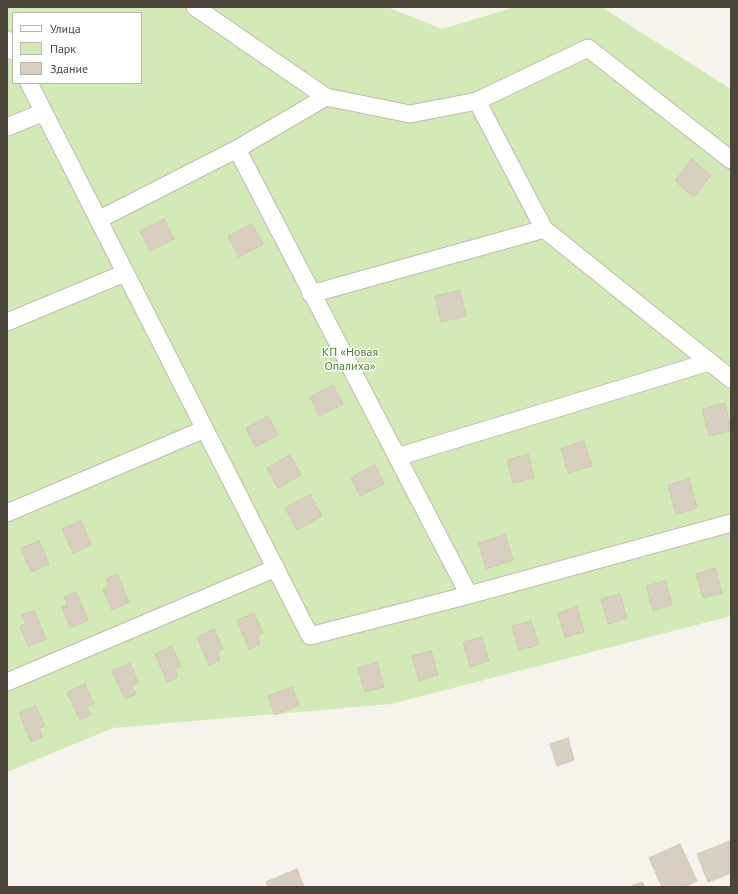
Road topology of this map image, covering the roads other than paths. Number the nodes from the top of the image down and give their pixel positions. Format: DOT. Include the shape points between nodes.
graph roads {
  1 [pos="195,7"];
  2 [pos="7,40"];
  3 [pos="12,49"];
  4 [pos="30,84"];
  5 [pos="326,98"];
  6 [pos="477,101"];
  7 [pos="44,112"];
  8 [pos="7,127"];
  9 [pos="237,149"];
  10 [pos="731,160"];
  11 [pos="98,220"];
  12 [pos="544,229"];
  13 [pos="125,273"];
  14 [pos="312,294"];
  15 [pos="7,322"];
  16 [pos="709,362"];
  17 [pos="731,379"];
  18 [pos="205,429"];
  19 [pos="397,457"];
  20 [pos="7,513"];
  21 [pos="731,523"];
  22 [pos="276,568"];
  23 [pos="469,595"];
  24 [pos="7,682"];
  1 -- 5 [label="street"];
  2 -- 3 [label="street"];
  4 -- 7 [label="street"];
  5 -- 6 [label="street" via="410,114"];
  5 -- 9 [label="street"];
  6 -- 10 [label="street" via="588,48"];
  6 -- 12 [label="street"];
  7 -- 8 [label="street"];
  7 -- 11 [label="street"];
  9 -- 11 [label="street"];
  9 -- 14 [label="street"];
  11 -- 13 [label="street"];
  12 -- 14 [label="street"];
  12 -- 16 [label="street"];
  13 -- 15 [label="street"];
  13 -- 18 [label="street"];
  14 -- 19 [label="street"];
  16 -- 17 [label="street"];
  16 -- 19 [label="street"];
  18 -- 20 [label="street"];
  18 -- 22 [label="street"];
  19 -- 23 [label="street"];
  21 -- 23 [label="street"];
  22 -- 23 [label="street" via="310,636"];
  22 -- 24 [label="street"];
}
